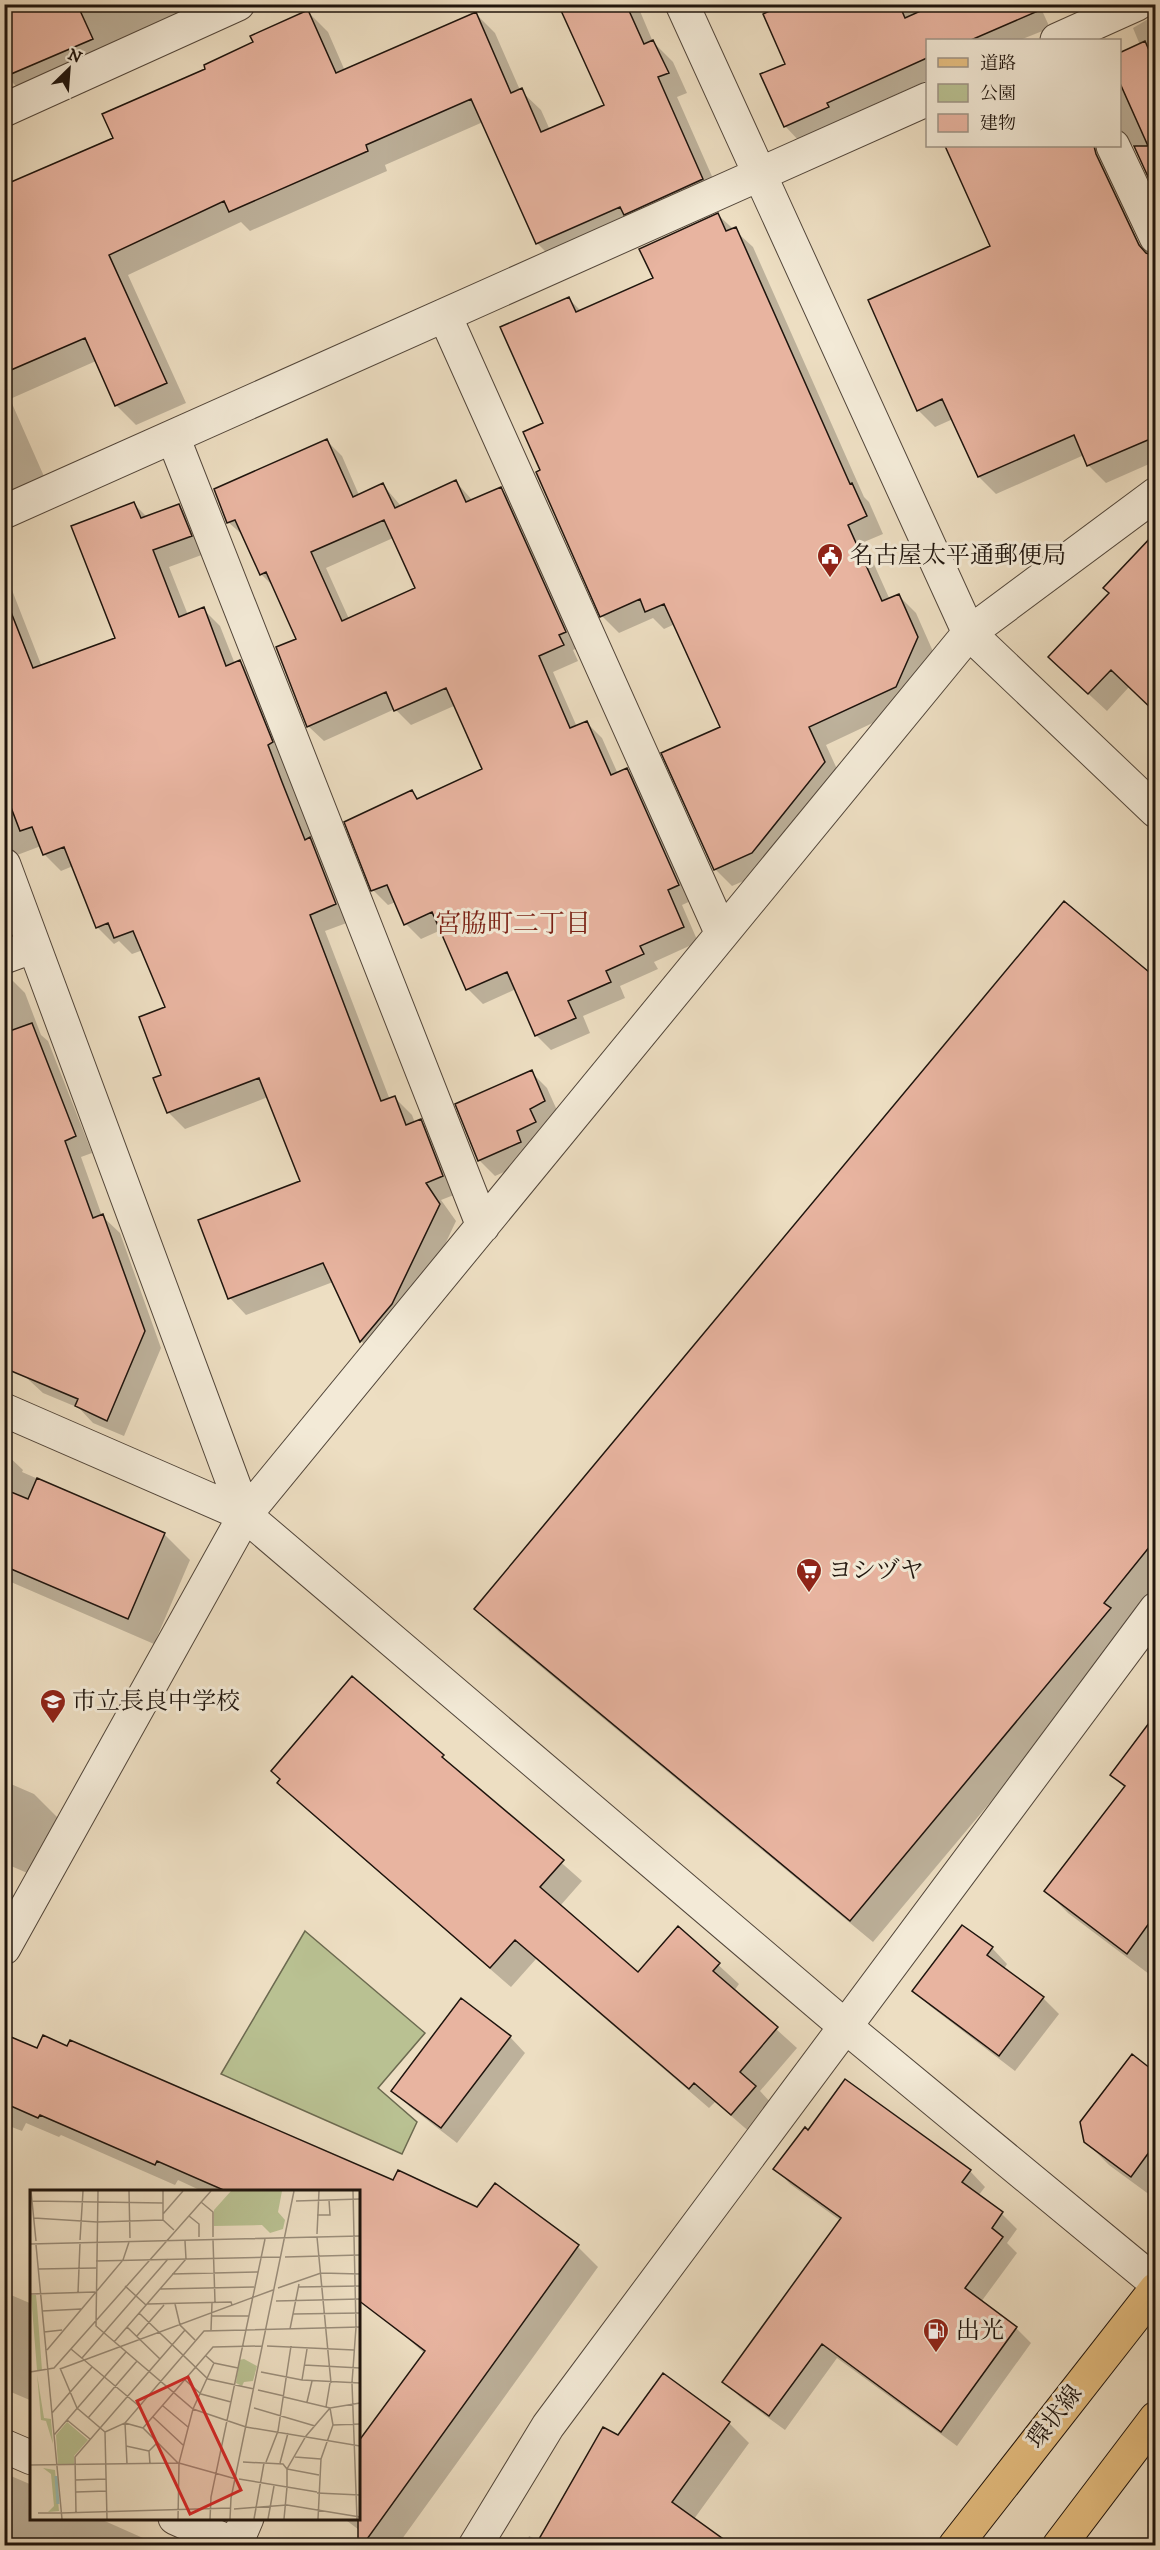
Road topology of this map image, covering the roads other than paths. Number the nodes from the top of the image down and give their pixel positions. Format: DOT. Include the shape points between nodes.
graph roads {
  1 [pos="238,4"];
  2 [pos="682,4"];
  3 [pos="1137,4"];
  4 [pos="1064,39"];
  5 [pos="926,99"];
  6 [pos="4,110"];
  7 [pos="1113,147"];
  8 [pos="759,175"];
  9 [pos="1155,237"];
  10 [pos="445,316"];
  11 [pos="173,437"];
  12 [pos="1155,494"];
  13 [pos="4,512"];
  14 [pos="969,633"];
  15 [pos="1155,811"];
  16 [pos="4,865"];
  17 [pos="722,934"];
  18 [pos="34,946"];
  19 [pos="4,957"];
  20 [pos="483,1226"];
  21 [pos="4,1410"];
  22 [pos="245,1515"];
  23 [pos="1155,1609"];
  24 [pos="4,1948"];
  25 [pos="846,2027"];
  26 [pos="1155,2283"];
  27 [pos="1155,2289"];
  28 [pos="1155,2418"];
  29 [pos="4,2446"];
  30 [pos="30,2457"];
  31 [pos="182,2520"];
  32 [pos="240,2536"];
  33 [pos="475,2546"];
  34 [pos="955,2546"];
  35 [pos="1059,2546"];
  1 -- 6 [label="street"];
  2 -- 8 [label="street"];
  3 -- 4 [label="street"];
  5 -- 8 [label="street"];
  7 -- 9 [label="street"];
  8 -- 10 [label="street"];
  8 -- 14 [label="street"];
  10 -- 11 [label="street"];
  10 -- 17 [label="street"];
  11 -- 13 [label="street"];
  11 -- 20 [label="street"];
  12 -- 14 [label="street"];
  14 -- 15 [label="street"];
  14 -- 17 [label="street"];
  16 -- 18 [label="street"];
  17 -- 20 [label="street"];
  18 -- 19 [label="street"];
  18 -- 22 [label="street"];
  20 -- 22 [label="street"];
  21 -- 22 [label="street"];
  22 -- 24 [label="street"];
  22 -- 25 [label="street"];
  23 -- 25 [label="street"];
  25 -- 26 [label="street"];
  25 -- 33 [label="street" via="548,2426"];
  27 -- 34 [label="main road, 環状線"];
  28 -- 35 [label="main road"];
  29 -- 30 [label="street"];
  31 -- 32 [label="street"];
}
